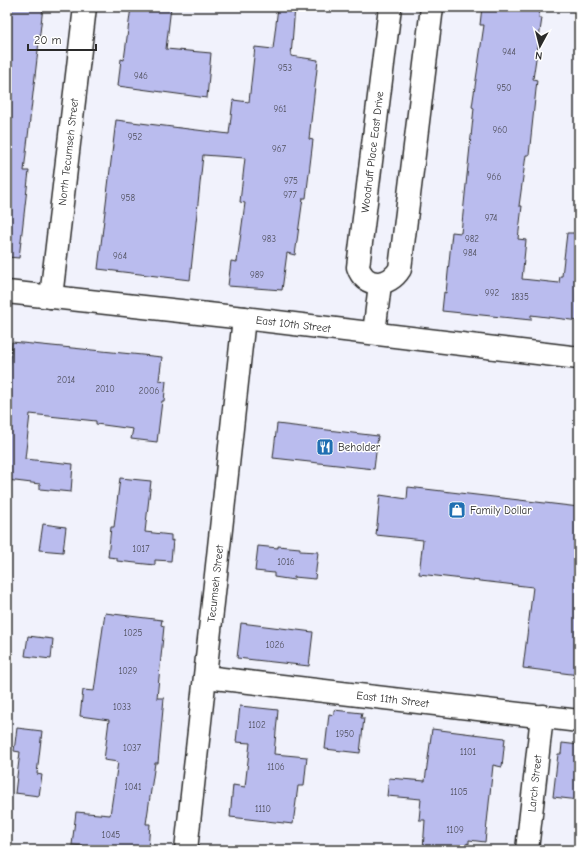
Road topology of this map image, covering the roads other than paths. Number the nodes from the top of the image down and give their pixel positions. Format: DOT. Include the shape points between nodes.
graph roads {
  1 [pos="85,7"];
  2 [pos="390,7"];
  3 [pos="432,7"];
  4 [pos="380,284"];
  5 [pos="7,292"];
  6 [pos="51,297"];
  7 [pos="244,318"];
  8 [pos="374,333"];
  9 [pos="579,358"];
  10 [pos="206,677"];
  11 [pos="542,716"];
  12 [pos="579,721"];
  13 [pos="186,850"];
  14 [pos="526,850"];
  1 -- 6 [label="street, North Tecumseh Street"];
  2 -- 4 [label="street, Woodruff Place East Drive" via="358,267 369,282"];
  3 -- 4 [label="street" via="400,269 392,280"];
  4 -- 8 [label="street"];
  5 -- 6 [label="street, East 10th Street"];
  6 -- 7 [label="street, East 10th Street"];
  7 -- 8 [label="street, East 10th Street"];
  7 -- 10 [label="street, Tecumseh Street"];
  8 -- 9 [label="street, East 10th Street"];
  10 -- 11 [label="street, East 11th Street"];
  10 -- 13 [label="street, Tecumseh Street"];
  11 -- 12 [label="street, East 11th Street"];
  11 -- 14 [label="street, Larch Street"];
}
